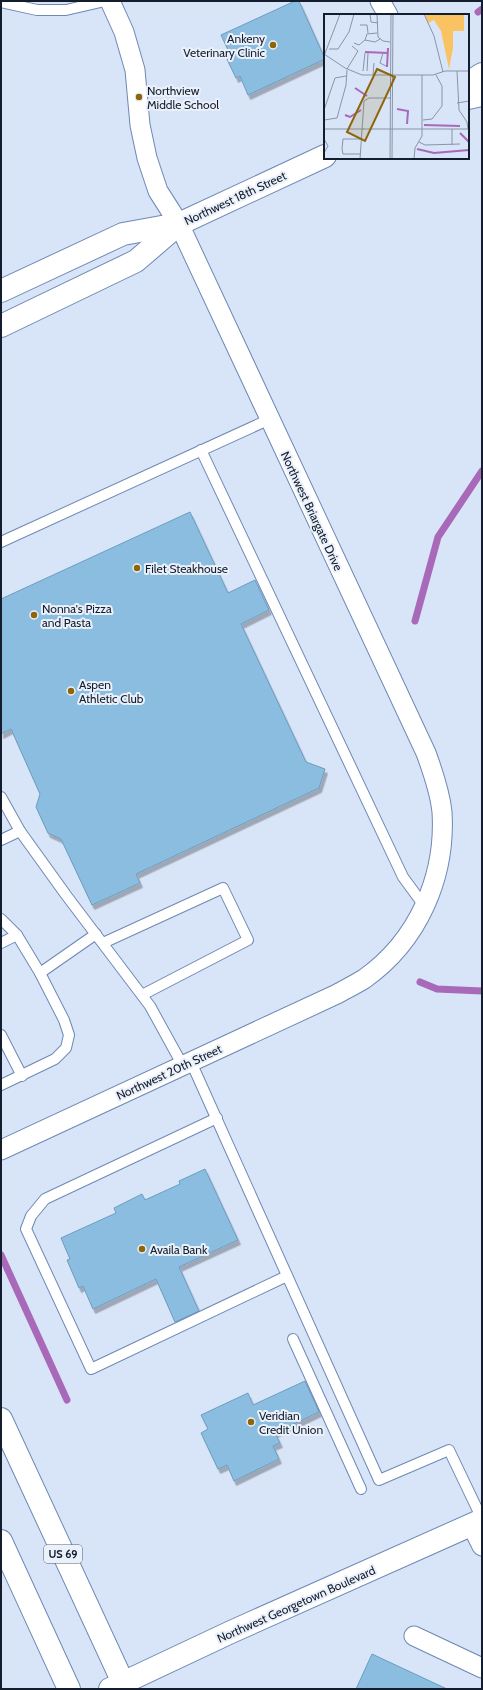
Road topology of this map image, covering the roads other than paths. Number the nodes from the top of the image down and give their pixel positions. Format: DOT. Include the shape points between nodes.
graph roads {
  1 [pos="105,1"];
  2 [pos="110,1"];
  3 [pos="380,1"];
  4 [pos="1,2"];
  5 [pos="387,14"];
  6 [pos="482,74"];
  7 [pos="469,82"];
  8 [pos="482,94"];
  9 [pos="469,98"];
  10 [pos="324,156"];
  11 [pos="179,224"];
  12 [pos="1,291"];
  13 [pos="1,326"];
  14 [pos="270,418"];
  15 [pos="201,450"];
  16 [pos="1,542"];
  17 [pos="1,797"];
  18 [pos="20,831"];
  19 [pos="1,840"];
  20 [pos="425,907"];
  21 [pos="1,919"];
  22 [pos="96,934"];
  23 [pos="17,935"];
  24 [pos="1,943"];
  25 [pos="103,943"];
  26 [pos="40,973"];
  27 [pos="337,994"];
  28 [pos="142,995"];
  29 [pos="1,1035"];
  30 [pos="187,1064"];
  31 [pos="22,1076"];
  32 [pos="1,1085"];
  33 [pos="217,1118"];
  34 [pos="1,1150"];
  35 [pos="287,1276"];
  36 [pos="293,1339"];
  37 [pos="1,1419"];
  38 [pos="361,1489"];
  39 [pos="478,1521"];
  40 [pos="1,1541"];
  41 [pos="482,1546"];
  42 [pos="414,1636"];
  43 [pos="482,1668"];
  44 [pos="120,1687"];
  45 [pos="69,1689"];
  1 -- 4 [label="lane" via="66,10 37,10"];
  2 -- 11 [label="street, Northwest Briargate Drive" via="124,32 135,70 140,125 147,158 158,191"];
  3 -- 5 [label="street"];
  6 -- 7 [label="main road"];
  8 -- 9 [label="main road"];
  10 -- 11 [label="main road, Northwest 18th Street"];
  11 -- 12 [label="main road" via="124,234"];
  11 -- 13 [label="main road, Northwest 18th Street" via="136,261"];
  11 -- 14 [label="street, Northwest Briargate Drive"];
  14 -- 15 [label="lane"];
  14 -- 20 [label="street, Northwest Briargate Drive" via="426,753 436,781 442,811 442,844 436,877"];
  15 -- 16 [label="lane"];
  15 -- 20 [label="lane" via="403,877"];
  17 -- 18 [label="lane"];
  18 -- 19 [label="lane"];
  18 -- 22 [label="lane"];
  20 -- 27 [label="street, Northwest Briargate Drive" via="408,936 389,958 364,979"];
  21 -- 23 [label="lane"];
  22 -- 25 [label="lane"];
  22 -- 26 [label="lane"];
  23 -- 24 [label="lane"];
  23 -- 26 [label="lane"];
  25 -- 28 [label="lane"];
  25 -- 28 [label="lane" via="223,888 248,940"];
  26 -- 31 [label="lane" via="69,1035 66,1048 55,1059"];
  27 -- 30 [label="street, Northwest 20th Street"];
  28 -- 30 [label="lane"];
  29 -- 31 [label="lane"];
  30 -- 33 [label="lane"];
  30 -- 34 [label="street, Northwest 20th Street"];
  31 -- 32 [label="lane"];
  33 -- 35 [label="lane"];
  33 -- 35 [label="lane" via="45,1199 31,1216 26,1229 91,1369"];
  35 -- 39 [label="lane" via="379,1480 449,1450"];
  36 -- 38 [label="lane"];
  37 -- 44 [label="main road, US 69"];
  39 -- 41 [label="street"];
  39 -- 44 [label="main road, Northwest Georgetown Boulevard" via="231,1632"];
  40 -- 45 [label="main road"];
  42 -- 43 [label="street"];
}
